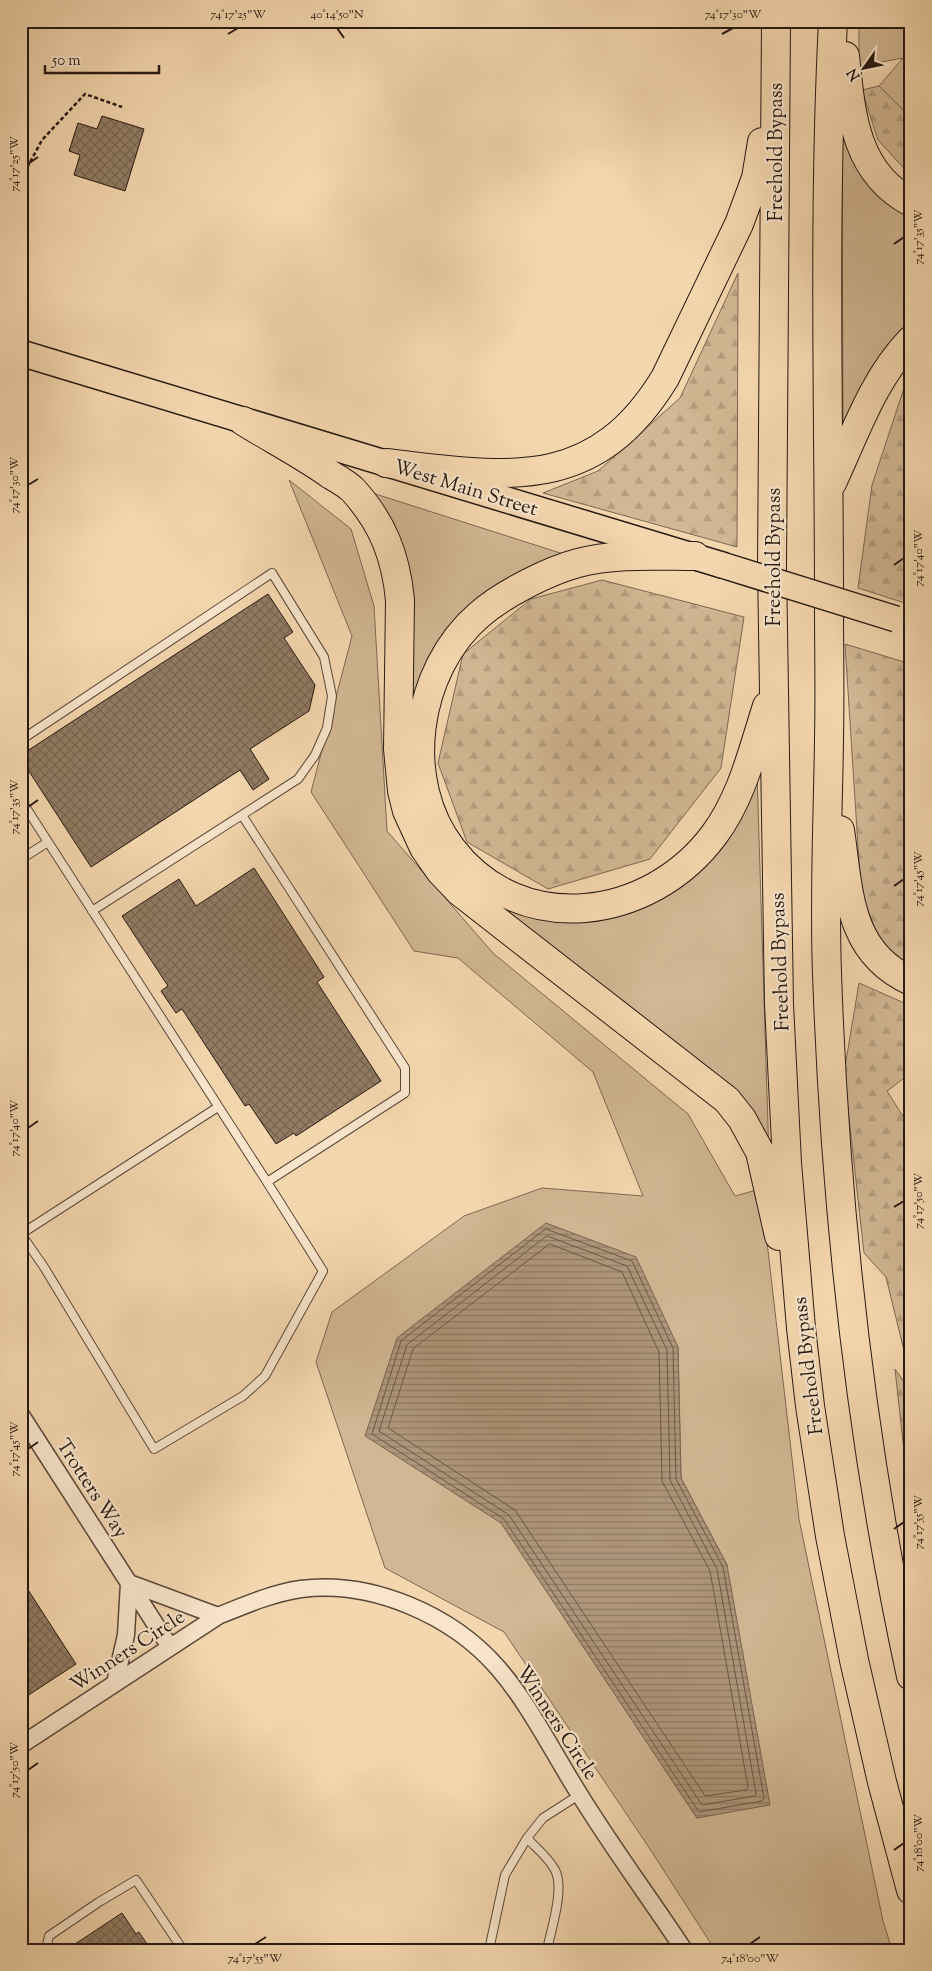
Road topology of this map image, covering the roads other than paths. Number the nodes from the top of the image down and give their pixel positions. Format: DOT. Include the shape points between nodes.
graph roads {
  1 [pos="776,21"];
  2 [pos="833,21"];
  3 [pos="842,21"];
  4 [pos="776,52"];
  5 [pos="911,202"];
  6 [pos="911,340"];
  7 [pos="21,353"];
  8 [pos="243,421"];
  9 [pos="386,463"];
  10 [pos="828,491"];
  11 [pos="695,556"];
  12 [pos="903,621"];
  13 [pos="774,680"];
  14 [pos="21,740"];
  15 [pos="828,758"];
  16 [pos="21,800"];
  17 [pos="29,813"];
  18 [pos="242,815"];
  19 [pos="21,818"];
  20 [pos="48,842"];
  21 [pos="21,859"];
  22 [pos="92,911"];
  23 [pos="911,981"];
  24 [pos="218,1107"];
  25 [pos="267,1182"];
  26 [pos="21,1234"];
  27 [pos="801,1328"];
  28 [pos="21,1415"];
  29 [pos="129,1583"];
  30 [pos="218,1616"];
  31 [pos="170,1647"];
  32 [pos="911,1676"];
  33 [pos="115,1683"];
  34 [pos="21,1745"];
  35 [pos="579,1794"];
  36 [pos="527,1838"];
  37 [pos="911,1890"];
  38 [pos="46,1950"];
  39 [pos="183,1950"];
  40 [pos="489,1950"];
  41 [pos="547,1950"];
  42 [pos="684,1950"];
  1 -- 4 [label="highway, Freehold Bypass"];
  2 -- 10 [label="highway" via="828,124"];
  3 -- 5 [label="highway" via="857,139 883,181"];
  4 -- 9 [label="highway" via="756,178 739,224 665,378 641,413 613,438 586,455 538,471 475,473"];
  4 -- 13 [label="highway, Freehold Bypass"];
  6 -- 10 [label="highway" via="882,376"];
  7 -- 8 [label="main road, West Main Street"];
  8 -- 9 [label="main road, West Main Street"];
  8 -- 27 [label="highway" via="352,489 374,518 391,552 400,600 399,770 407,811 424,848 460,892 713,1088 742,1119 764,1165"];
  9 -- 11 [label="main road, West Main Street"];
  10 -- 15 [label="highway"];
  11 -- 12 [label="main road, West Main Street, bridge"];
  11 -- 13 [label="highway" via="625,556 579,563 538,578 502,599 480,614 463,632 446,654 435,676 421,726 420,753 425,790 444,837 466,865 486,882 533,904 579,909 612,904 650,890 689,863 725,819 750,759"];
  13 -- 27 [label="highway, Freehold Bypass" via="779,1004 787,1162"];
  14 -- 18 [label="lane" via="272,572 324,657 332,696 327,728 315,755 298,779"];
  15 -- 23 [label="highway" via="854,917 875,955"];
  15 -- 32 [label="highway" via="827,971 836,1146 861,1387"];
  16 -- 17 [label="lane"];
  17 -- 19 [label="lane"];
  17 -- 20 [label="lane"];
  18 -- 22 [label="lane"];
  18 -- 25 [label="lane" via="405,1068 405,1093"];
  20 -- 21 [label="lane"];
  20 -- 22 [label="lane"];
  22 -- 24 [label="lane"];
  24 -- 25 [label="lane"];
  24 -- 26 [label="lane"];
  25 -- 26 [label="lane" via="324,1271 265,1376 243,1396 154,1449"];
  27 -- 37 [label="highway, Freehold Bypass" via="830,1536 854,1660"];
  28 -- 29 [label="street, Trotters Way"];
  29 -- 30 [label="street"];
  29 -- 31 [label="street, Trotters Way"];
  29 -- 33 [label="street" via="126,1634"];
  30 -- 31 [label="street, Winners Circle"];
  30 -- 35 [label="street, Winners Circle" via="277,1594 322,1588 374,1595 426,1612 464,1636 499,1669 518,1694"];
  31 -- 33 [label="street, Winners Circle"];
  33 -- 34 [label="street, Winners Circle"];
  35 -- 36 [label="lane" via="543,1818"];
  35 -- 42 [label="street, Winners Circle"];
  36 -- 40 [label="lane" via="504,1875"];
  36 -- 41 [label="lane" via="555,1869 558,1878"];
  38 -- 39 [label="lane" via="49,1936 136,1880"];
}
